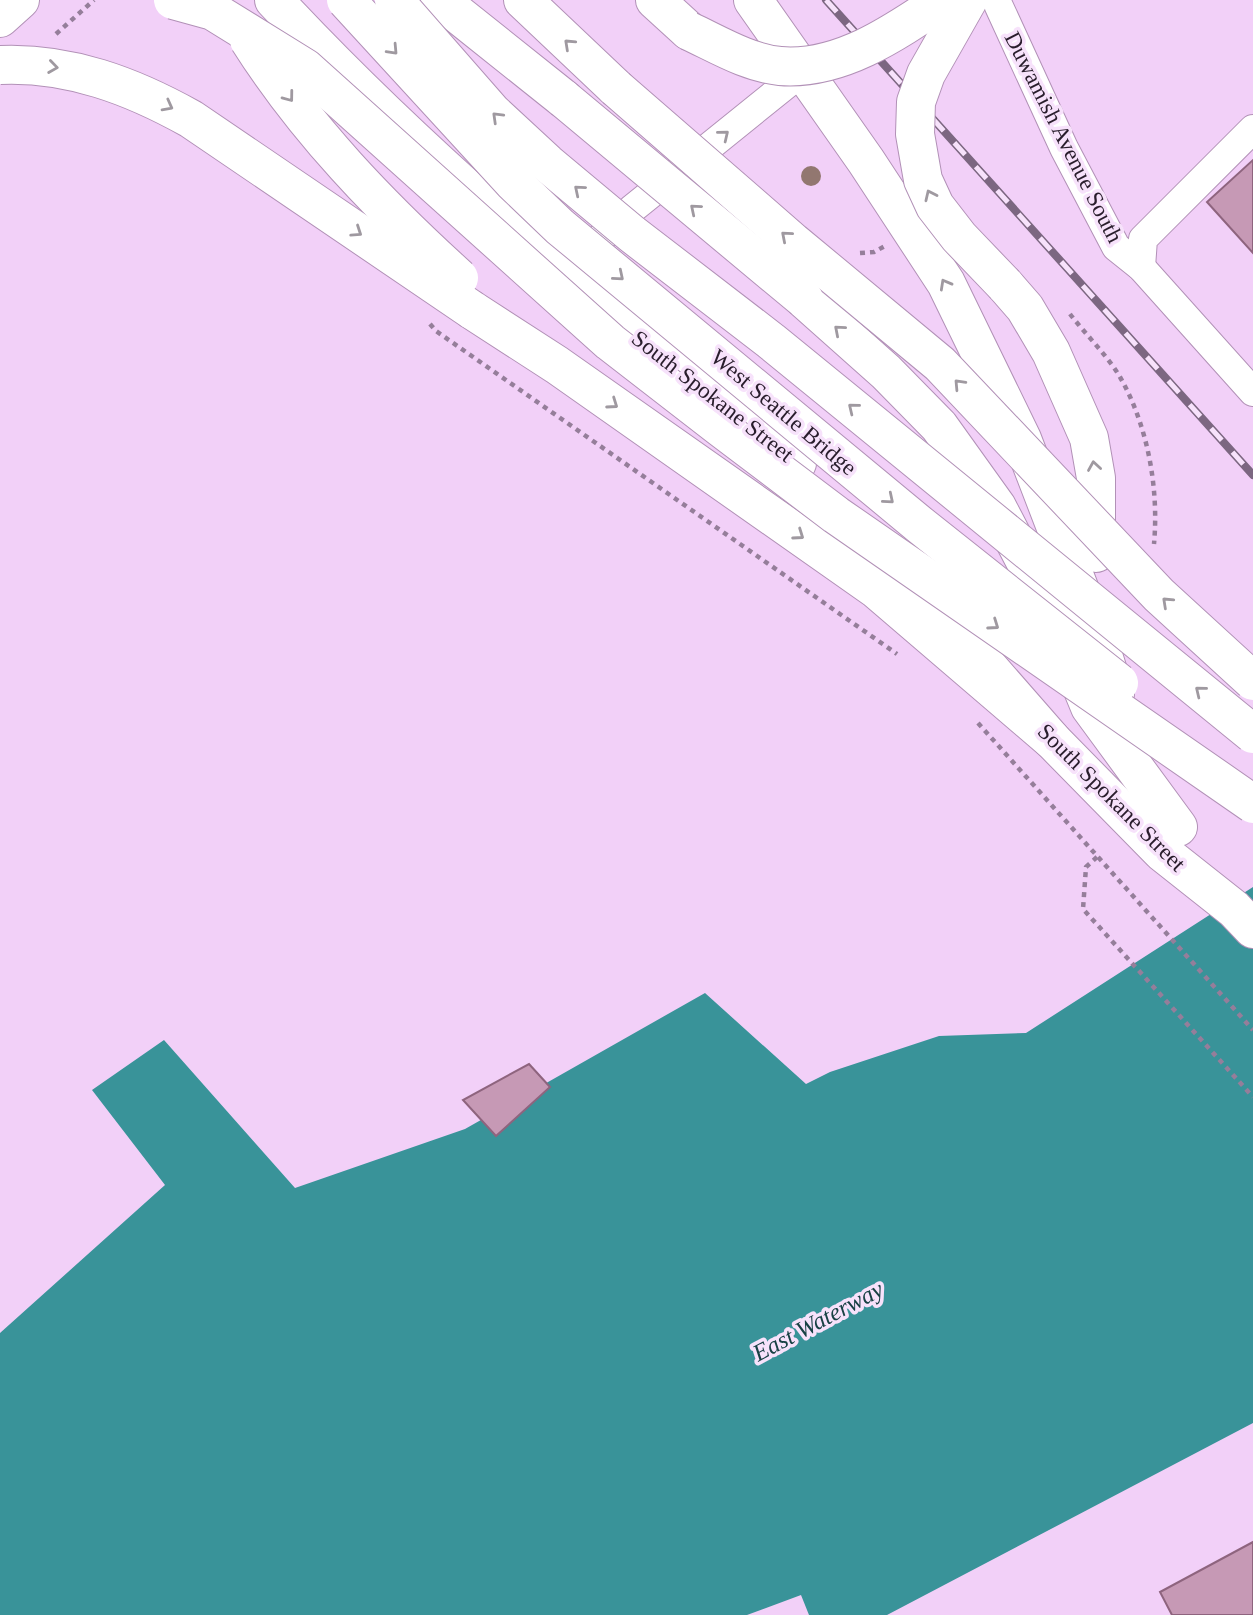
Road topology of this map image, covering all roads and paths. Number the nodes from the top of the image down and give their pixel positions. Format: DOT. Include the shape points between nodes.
graph roads {
  1 [pos="20,0"];
  2 [pos="173,0"];
  3 [pos="224,0"];
  4 [pos="274,0"];
  5 [pos="346,0"];
  6 [pos="394,0"];
  7 [pos="440,0"];
  8 [pos="473,0"];
  9 [pos="523,0"];
  10 [pos="655,0"];
  11 [pos="753,0"];
  12 [pos="943,0"];
  13 [pos="968,0"];
  14 [pos="996,0"];
  15 [pos="0,18"];
  16 [pos="0,65"];
  17 [pos="803,71"];
  18 [pos="564,99"];
  19 [pos="1253,129"];
  20 [pos="1141,267"];
  21 [pos="564,272"];
  22 [pos="476,304"];
  23 [pos="1253,392"];
  24 [pos="1096,632"];
  25 [pos="1253,681"];
  26 [pos="1253,734"];
  27 [pos="1052,740"];
  28 [pos="1253,790"];
  29 [pos="1253,804"];
  30 [pos="1178,827"];
  31 [pos="1244,919"];
  32 [pos="1253,1030"];
  33 [pos="1253,1097"];
  1 -- 15 [label="main road"];
  2 -- 29 [label="main road, one-way, bridge" via="213,11 305,68 610,342 836,515"];
  3 -- 22 [label="main road, one-way, bridge" via="265,66 314,130"];
  4 -- 21 [label="main road, South Spokane Street" via="334,65"];
  5 -- 28 [label="main road, West Seattle Bridge, one-way, bridge" via="560,227 920,525"];
  26 -- 6 [label="main road, West Seattle Bridge, one-way, bridge" via="547,163 492,112"];
  7 -- 18 [label="main road"];
  8 -- 18 [label="main road"];
  25 -- 9 [label="main road, one-way, bridge" via="1159,595 940,364 647,115"];
  10 -- 12 [label="main road, bridge" via="689,30 738,54 780,66 829,62 881,39"];
  11 -- 17 [label="main road, South Spokane Street"];
  24 -- 13 [label="main road, one-way, bridge" via="1096,478 1089,438 1051,352 1025,309 959,237 935,206 923,180 915,134 916,102 926,74"];
  14 -- 20 [label="street, Duwamish Avenue South" via="1064,148 1116,247"];
  16 -- 22 [label="main road, one-way, bridge" via="54,66 149,95"];
  21 -- 17 [label="street, one-way" via="632,209"];
  24 -- 17 [label="main road, South Spokane Street, one-way" via="1022,439 946,284"];
  30 -- 18 [label="main road, one-way, bridge" via="1090,707 1048,605 997,507 939,426 804,299"];
  19 -- 20 [label="street" via="1143,239"];
  20 -- 23 [label="street, Duwamish Avenue South"];
  21 -- 27 [label="main road, South Spokane Street" via="633,333 800,465 936,606"];
  22 -- 27 [label="main road, one-way" via="877,590"];
  24 -- 30 [label="main road, South Spokane Street" via="1129,739"];
  27 -- 31 [label="main road, South Spokane Street" via="1162,852"];
  30 -- 31 [label="main road, South Spokane Street"];
  32 -- 33 [label="path" via="1097,857 1086,867 1083,909"];
}
